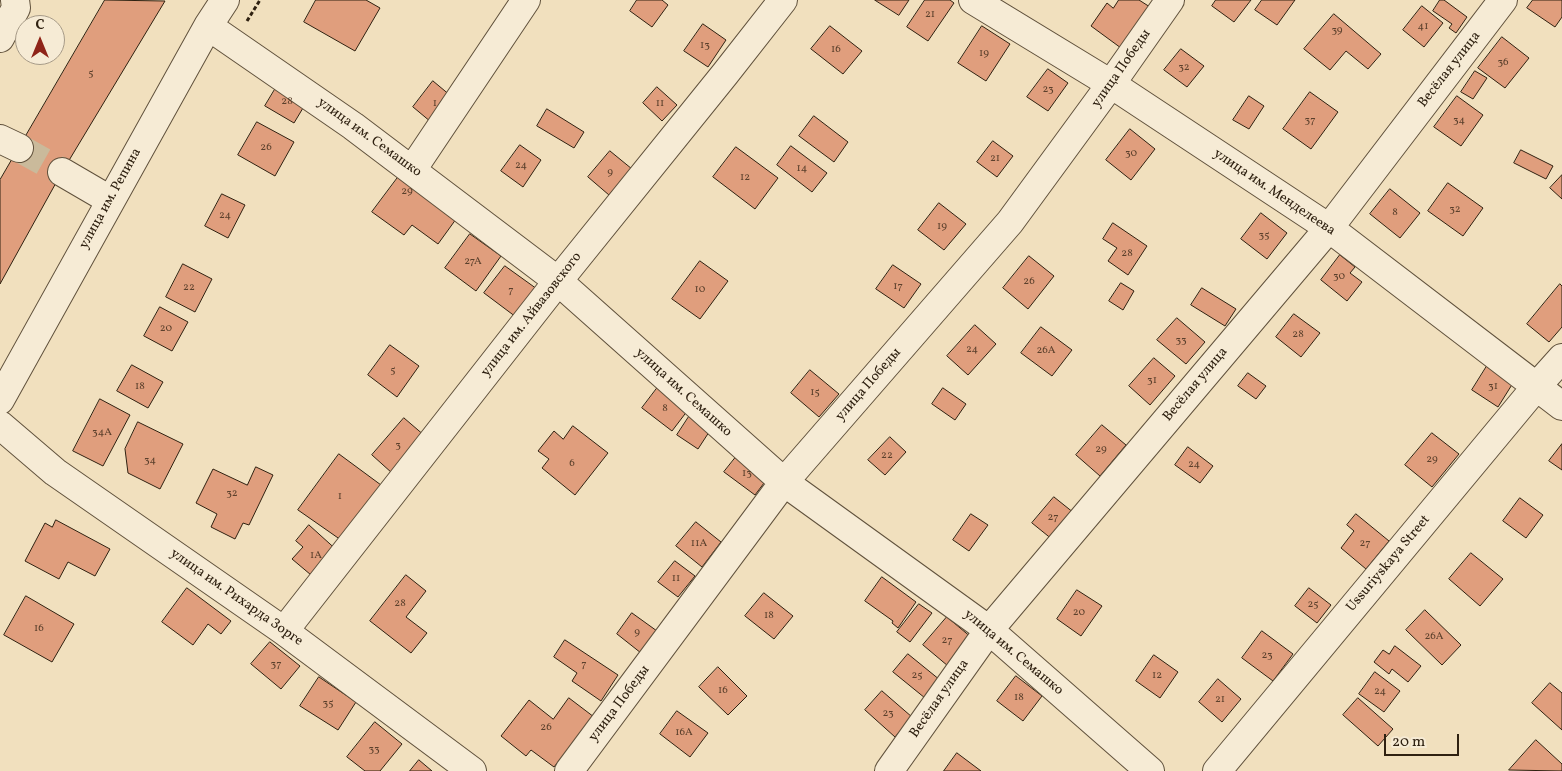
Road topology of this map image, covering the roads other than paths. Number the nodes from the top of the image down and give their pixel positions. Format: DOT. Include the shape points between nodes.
graph roads {
  1 [pos="15,0"];
  2 [pos="225,0"];
  3 [pos="526,0"];
  4 [pos="783,0"];
  5 [pos="973,0"];
  6 [pos="1170,0"];
  7 [pos="1503,0"];
  8 [pos="208,26"];
  9 [pos="0,38"];
  10 [pos="1111,84"];
  11 [pos="412,170"];
  12 [pos="62,172"];
  13 [pos="110,200"];
  14 [pos="1329,228"];
  15 [pos="558,281"];
  16 [pos="1562,358"];
  17 [pos="1536,386"];
  18 [pos="0,400"];
  19 [pos="1562,406"];
  20 [pos="0,425"];
  21 [pos="784,482"];
  22 [pos="989,630"];
  23 [pos="284,631"];
  24 [pos="472,771"];
  25 [pos="569,771"];
  26 [pos="889,771"];
  27 [pos="1150,771"];
  28 [pos="1217,771"];
  1 -- 9 [label="street" via="16,8"];
  2 -- 8 [label="street, улица им. Репина"];
  3 -- 11 [label="street"];
  4 -- 15 [label="street, улица им. Айвазовского"];
  5 -- 10 [label="street, улица им. Менделеева"];
  6 -- 10 [label="street, улица Победы"];
  7 -- 14 [label="street, Весёлая улица"];
  8 -- 11 [label="street, улица им. Семашко"];
  8 -- 13 [label="street, улица им. Репина"];
  10 -- 14 [label="street, улица им. Менделеева"];
  10 -- 21 [label="street, улица Победы" via="1010,222"];
  11 -- 15 [label="street, улица им. Семашко"];
  12 -- 13 [label="street"];
  13 -- 18 [label="street, улица им. Репина"];
  14 -- 17 [label="street, улица им. Менделеева"];
  14 -- 22 [label="street, Весёлая улица"];
  15 -- 21 [label="street, улица им. Семашко"];
  15 -- 23 [label="street, улица им. Айвазовского"];
  16 -- 17 [label="street, Ussuriyskaya Street"];
  17 -- 19 [label="street, улица им. Менделеева"];
  17 -- 28 [label="street, Ussuriyskaya Street"];
  20 -- 23 [label="street, улица им. Рихарда Зорге" via="55,472"];
  21 -- 22 [label="street, улица им. Семашко"];
  21 -- 25 [label="street, улица Победы"];
  22 -- 26 [label="street, Весёлая улица"];
  22 -- 27 [label="street, улица им. Семашко"];
  23 -- 24 [label="street, улица им. Рихарда Зорге"];
}
